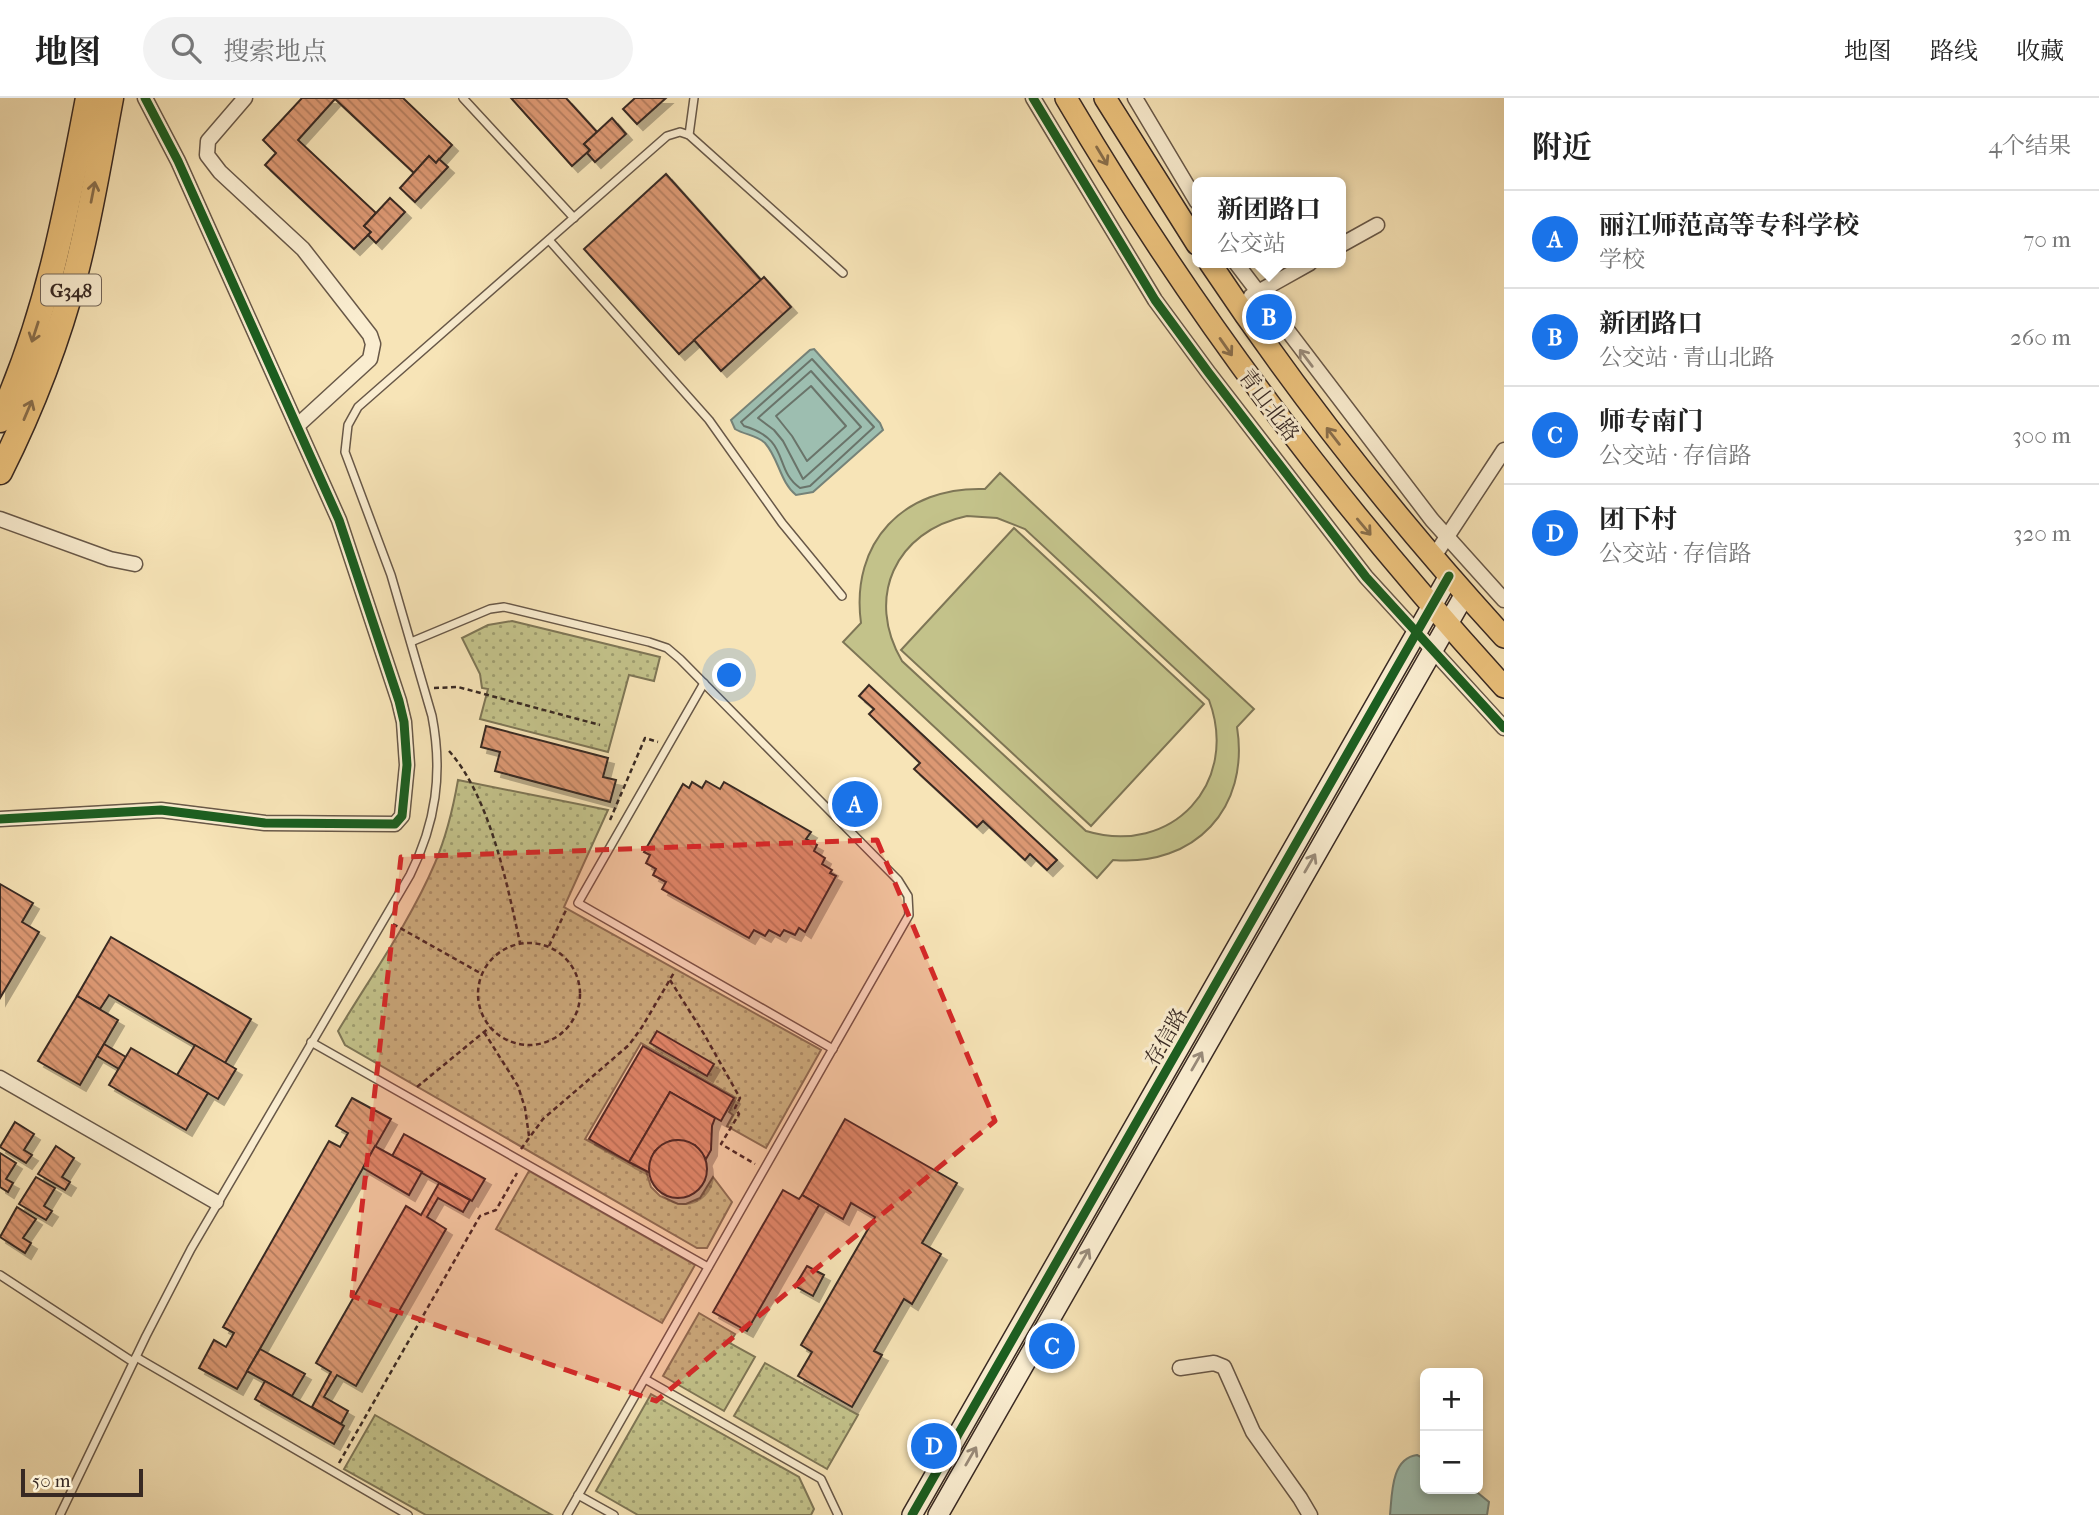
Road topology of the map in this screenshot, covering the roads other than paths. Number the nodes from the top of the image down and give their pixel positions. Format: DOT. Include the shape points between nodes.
graph roads {
  1 [pos="88,98"];
  2 [pos="111,98"];
  3 [pos="145,98"];
  4 [pos="245,98"];
  5 [pos="463,98"];
  6 [pos="694,98"];
  7 [pos="1033,98"];
  8 [pos="1066,98"];
  9 [pos="1105,98"];
  10 [pos="1135,98"];
  11 [pos="689,135"];
  12 [pos="1192,194"];
  13 [pos="574,218"];
  14 [pos="1377,225"];
  15 [pos="1192,236"];
  16 [pos="549,240"];
  17 [pos="1346,243"];
  18 [pos="1213,268"];
  19 [pos="1240,268"];
  20 [pos="1301,268"];
  21 [pos="843,273"];
  22 [pos="1258,292"];
  23 [pos="1237,304"];
  24 [pos="0,420"];
  25 [pos="297,426"];
  26 [pos="1504,450"];
  27 [pos="0,472"];
  28 [pos="0,519"];
  29 [pos="1447,537"];
  30 [pos="1433,558"];
  31 [pos="135,564"];
  32 [pos="1450,576"];
  33 [pos="1465,594"];
  34 [pos="842,596"];
  35 [pos="1504,600"];
  36 [pos="1432,607"];
  37 [pos="1447,624"];
  38 [pos="1416,634"];
  39 [pos="1504,637"];
  40 [pos="411,642"];
  41 [pos="1432,651"];
  42 [pos="704,683"];
  43 [pos="1504,687"];
  44 [pos="1504,728"];
  45 [pos="0,819"];
  46 [pos="311,1042"];
  47 [pos="833,1049"];
  48 [pos="0,1078"];
  49 [pos="216,1202"];
  50 [pos="708,1267"];
  51 [pos="0,1275"];
  52 [pos="134,1359"];
  53 [pos="1180,1368"];
  54 [pos="645,1379"];
  55 [pos="578,1495"];
  56 [pos="60,1515"];
  57 [pos="408,1515"];
  58 [pos="567,1515"];
  59 [pos="614,1515"];
  60 [pos="838,1515"];
  61 [pos="912,1515"];
  62 [pos="937,1515"];
  63 [pos="1310,1515"];
  1 -- 24 [label="highway, G348, one-way" via="55,266"];
  27 -- 2 [label="highway, G348, one-way" via="41,381 65,309"];
  3 -- 25 [label="street" via="178,160"];
  4 -- 25 [label="street" via="208,141 207,155 303,248 373,344 370,359"];
  5 -- 13 [label="lane"];
  6 -- 11 [label="lane"];
  7 -- 38 [label="street" via="1155,300 1312,509"];
  8 -- 36 [label="main road, 青山北路, one-way" via="1234,357 1310,461"];
  9 -- 15 [label="main road"];
  10 -- 12 [label="street"];
  11 -- 13 [label="lane" via="667,136"];
  11 -- 21 [label="lane"];
  13 -- 16 [label="lane"];
  14 -- 17 [label="street"];
  16 -- 34 [label="lane" via="709,420 782,523"];
  16 -- 40 [label="lane" via="358,407 348,425 347,460"];
  18 -- 23 [label="main road, 青山北路"];
  19 -- 22 [label="street"];
  20 -- 22 [label="street"];
  22 -- 23 [label="street"];
  29 -- 22 [label="street, one-way"];
  30 -- 23 [label="main road, 青山北路, one-way" via="1337,440"];
  25 -- 45 [label="street" via="339,520 399,701 407,765 402,816 395,824 265,823 161,810"];
  26 -- 29 [label="street"];
  28 -- 31 [label="street"];
  29 -- 30 [label="street"];
  29 -- 35 [label="street"];
  30 -- 32 [label="main road, 青山北路"];
  32 -- 33 [label="main road, 青山北路"];
  32 -- 36 [label="street, 存信路"];
  33 -- 37 [label="street, 存信路"];
  33 -- 39 [label="main road, 青山北路"];
  36 -- 37 [label="main road, 青山北路"];
  36 -- 38 [label="street, 存信路"];
  37 -- 41 [label="street, 存信路"];
  37 -- 43 [label="main road, 青山北路"];
  38 -- 41 [label="street"];
  38 -- 61 [label="street, 存信路"];
  40 -- 42 [label="lane" via="504,607 659,644"];
  40 -- 46 [label="lane" via="436,736 438,777 430,827 410,875"];
  41 -- 44 [label="street"];
  62 -- 41 [label="street, 存信路, one-way"];
  42 -- 47 [label="lane" via="898,880 908,896 909,915"];
  42 -- 47 [label="lane" via="578,903"];
  46 -- 49 [label="lane"];
  46 -- 50 [label="lane"];
  47 -- 50 [label="lane"];
  48 -- 49 [label="street"];
  49 -- 52 [label="lane"];
  50 -- 54 [label="lane"];
  51 -- 52 [label="lane"];
  52 -- 56 [label="lane"];
  52 -- 57 [label="lane"];
  53 -- 63 [label="street" via="1214,1363 1224,1367 1252,1432"];
  54 -- 55 [label="lane"];
  54 -- 60 [label="lane" via="821,1479"];
  55 -- 58 [label="lane"];
  55 -- 59 [label="lane"];
}
